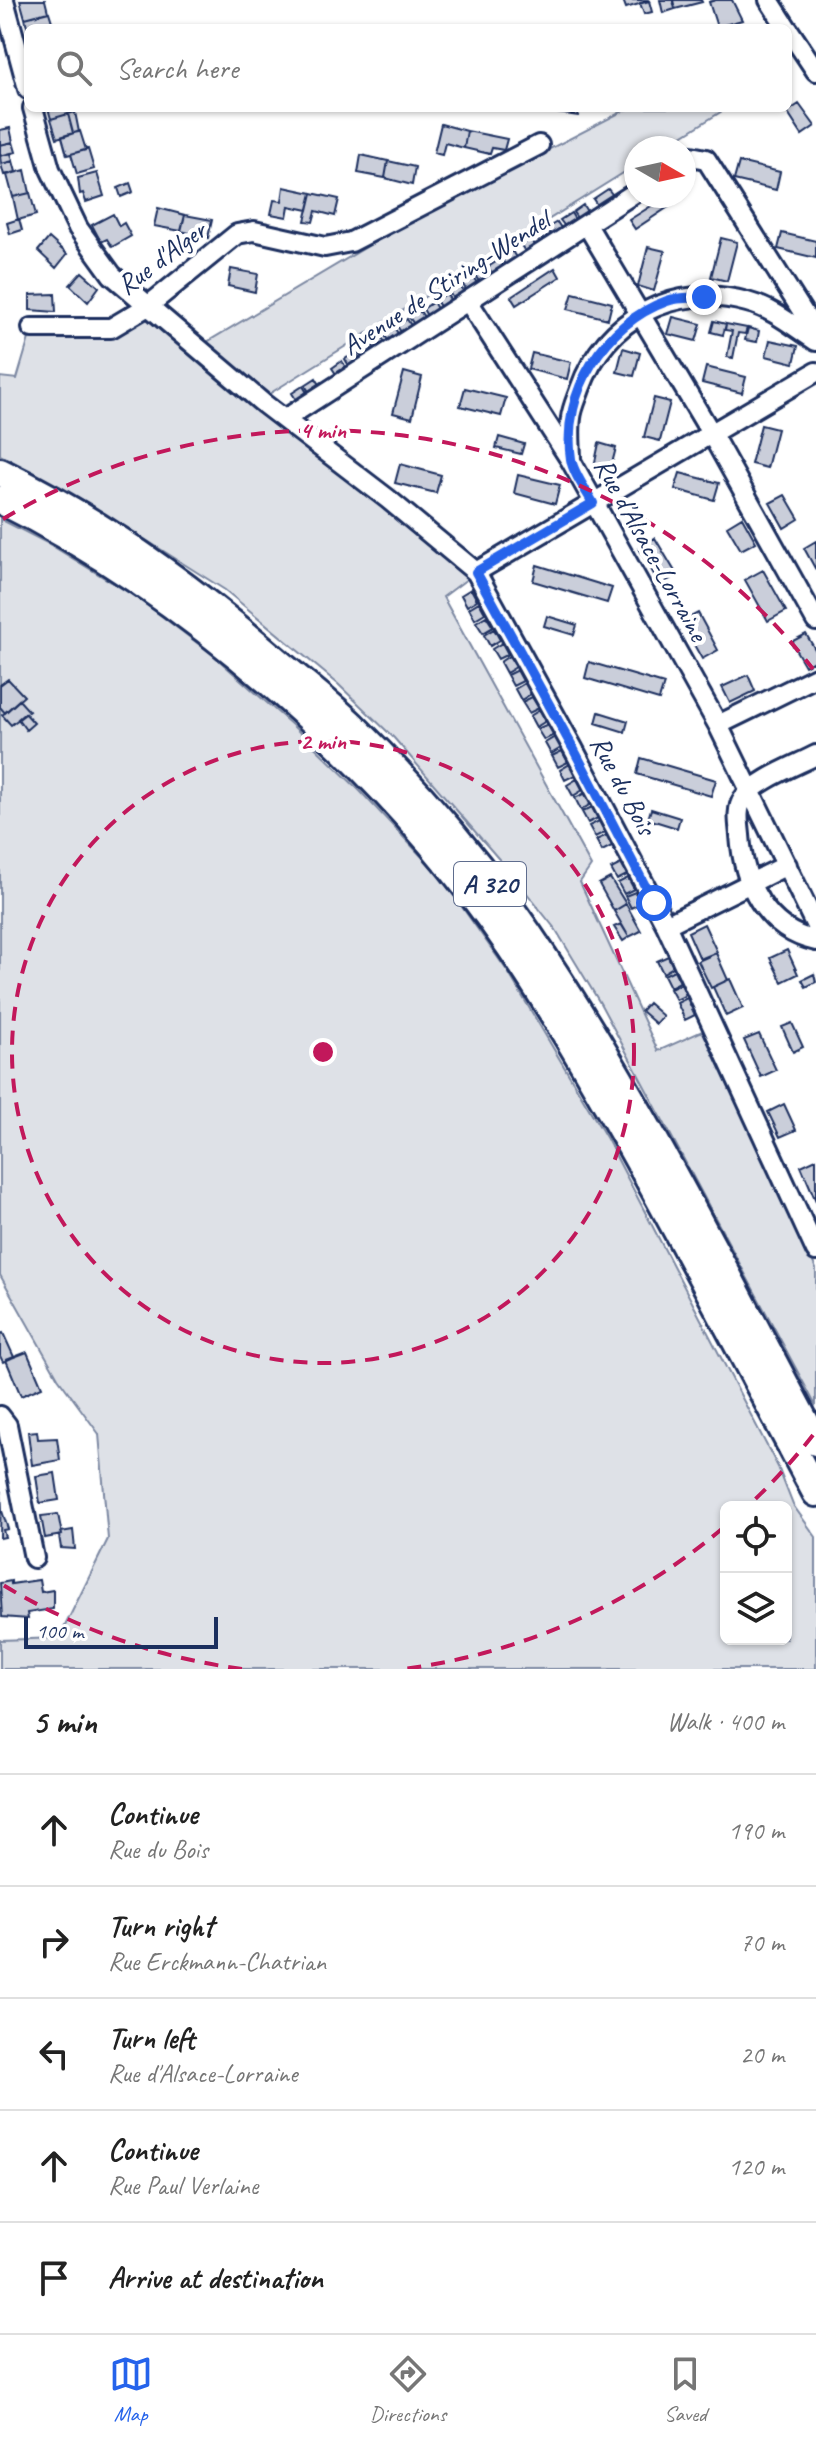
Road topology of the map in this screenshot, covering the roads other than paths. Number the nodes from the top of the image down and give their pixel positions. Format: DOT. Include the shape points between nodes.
graph roads {
  1 [pos="769,0"];
  2 [pos="3,5"];
  3 [pos="785,24"];
  4 [pos="792,34"];
  5 [pos="816,71"];
  6 [pos="24,76"];
  7 [pos="34,112"];
  8 [pos="539,145"];
  9 [pos="696,157"];
  10 [pos="624,200"];
  11 [pos="587,225"];
  12 [pos="468,301"];
  13 [pos="148,306"];
  14 [pos="641,313"];
  15 [pos="32,328"];
  16 [pos="816,333"];
  17 [pos="816,341"];
  18 [pos="816,372"];
  19 [pos="285,419"];
  20 [pos="711,433"];
  21 [pos="571,461"];
  22 [pos="0,472"];
  23 [pos="0,500"];
  24 [pos="593,503"];
  25 [pos="476,572"];
  26 [pos="816,621"];
  27 [pos="816,677"];
  28 [pos="718,725"];
  29 [pos="816,755"];
  30 [pos="750,790"];
  31 [pos="787,865"];
  32 [pos="750,886"];
  33 [pos="666,925"];
  34 [pos="816,926"];
  35 [pos="816,941"];
  36 [pos="816,1251"];
  37 [pos="0,1416"];
  38 [pos="816,1442"];
  39 [pos="816,1493"];
  40 [pos="34,1558"];
  1 -- 3 [label="street"];
  2 -- 6 [label="street"];
  4 -- 5 [label="street"];
  7 -- 13 [label="street, Rue du Bois" via="50,169 78,228 112,275"];
  8 -- 13 [label="street, Rue d'Alger" via="351,242 325,247 254,231 237,234"];
  9 -- 16 [label="street" via="706,159"];
  10 -- 11 [label="street, Avenue de Stiring-Wendel"];
  11 -- 12 [label="street, Avenue de Stiring-Wendel"];
  11 -- 14 [label="street"];
  12 -- 19 [label="street, Avenue de Stiring-Wendel"];
  12 -- 21 [label="street, Rue d'Alsace-Lorraine"];
  13 -- 15 [label="street, Rue d'Alger" via="111,328"];
  13 -- 19 [label="street, Rue du Bois"];
  14 -- 17 [label="street" via="670,300 730,298 781,315"];
  14 -- 20 [label="street"];
  14 -- 21 [label="street" via="606,341 586,373 571,416"];
  18 -- 20 [label="street"];
  19 -- 25 [label="street, Rue du Bois"];
  20 -- 24 [label="street"];
  20 -- 26 [label="street"];
  21 -- 24 [label="street, Rue d'Alsace-Lorraine"];
  22 -- 38 [label="highway, A 320" via="121,541 213,606 351,725 447,828 527,932 593,1036"];
  23 -- 39 [label="highway, A 320" via="110,562 199,626 335,742 429,842 509,946 574,1047"];
  24 -- 25 [label="street"];
  24 -- 28 [label="street, Rue d'Alsace-Lorraine"];
  25 -- 33 [label="street, Rue du Bois"];
  27 -- 28 [label="street"];
  28 -- 30 [label="street, Rue d'Alsace-Lorraine"];
  29 -- 30 [label="street"];
  30 -- 31 [label="street, Rue d'Alsace-Lorraine"];
  30 -- 32 [label="street" via="740,801 738,818"];
  31 -- 32 [label="street"];
  31 -- 34 [label="street, Rue d'Alsace-Lorraine"];
  32 -- 33 [label="street"];
  32 -- 35 [label="street" via="785,928"];
  33 -- 36 [label="street, Rue du Bois"];
  37 -- 40 [label="street" via="7,1425"];
}
